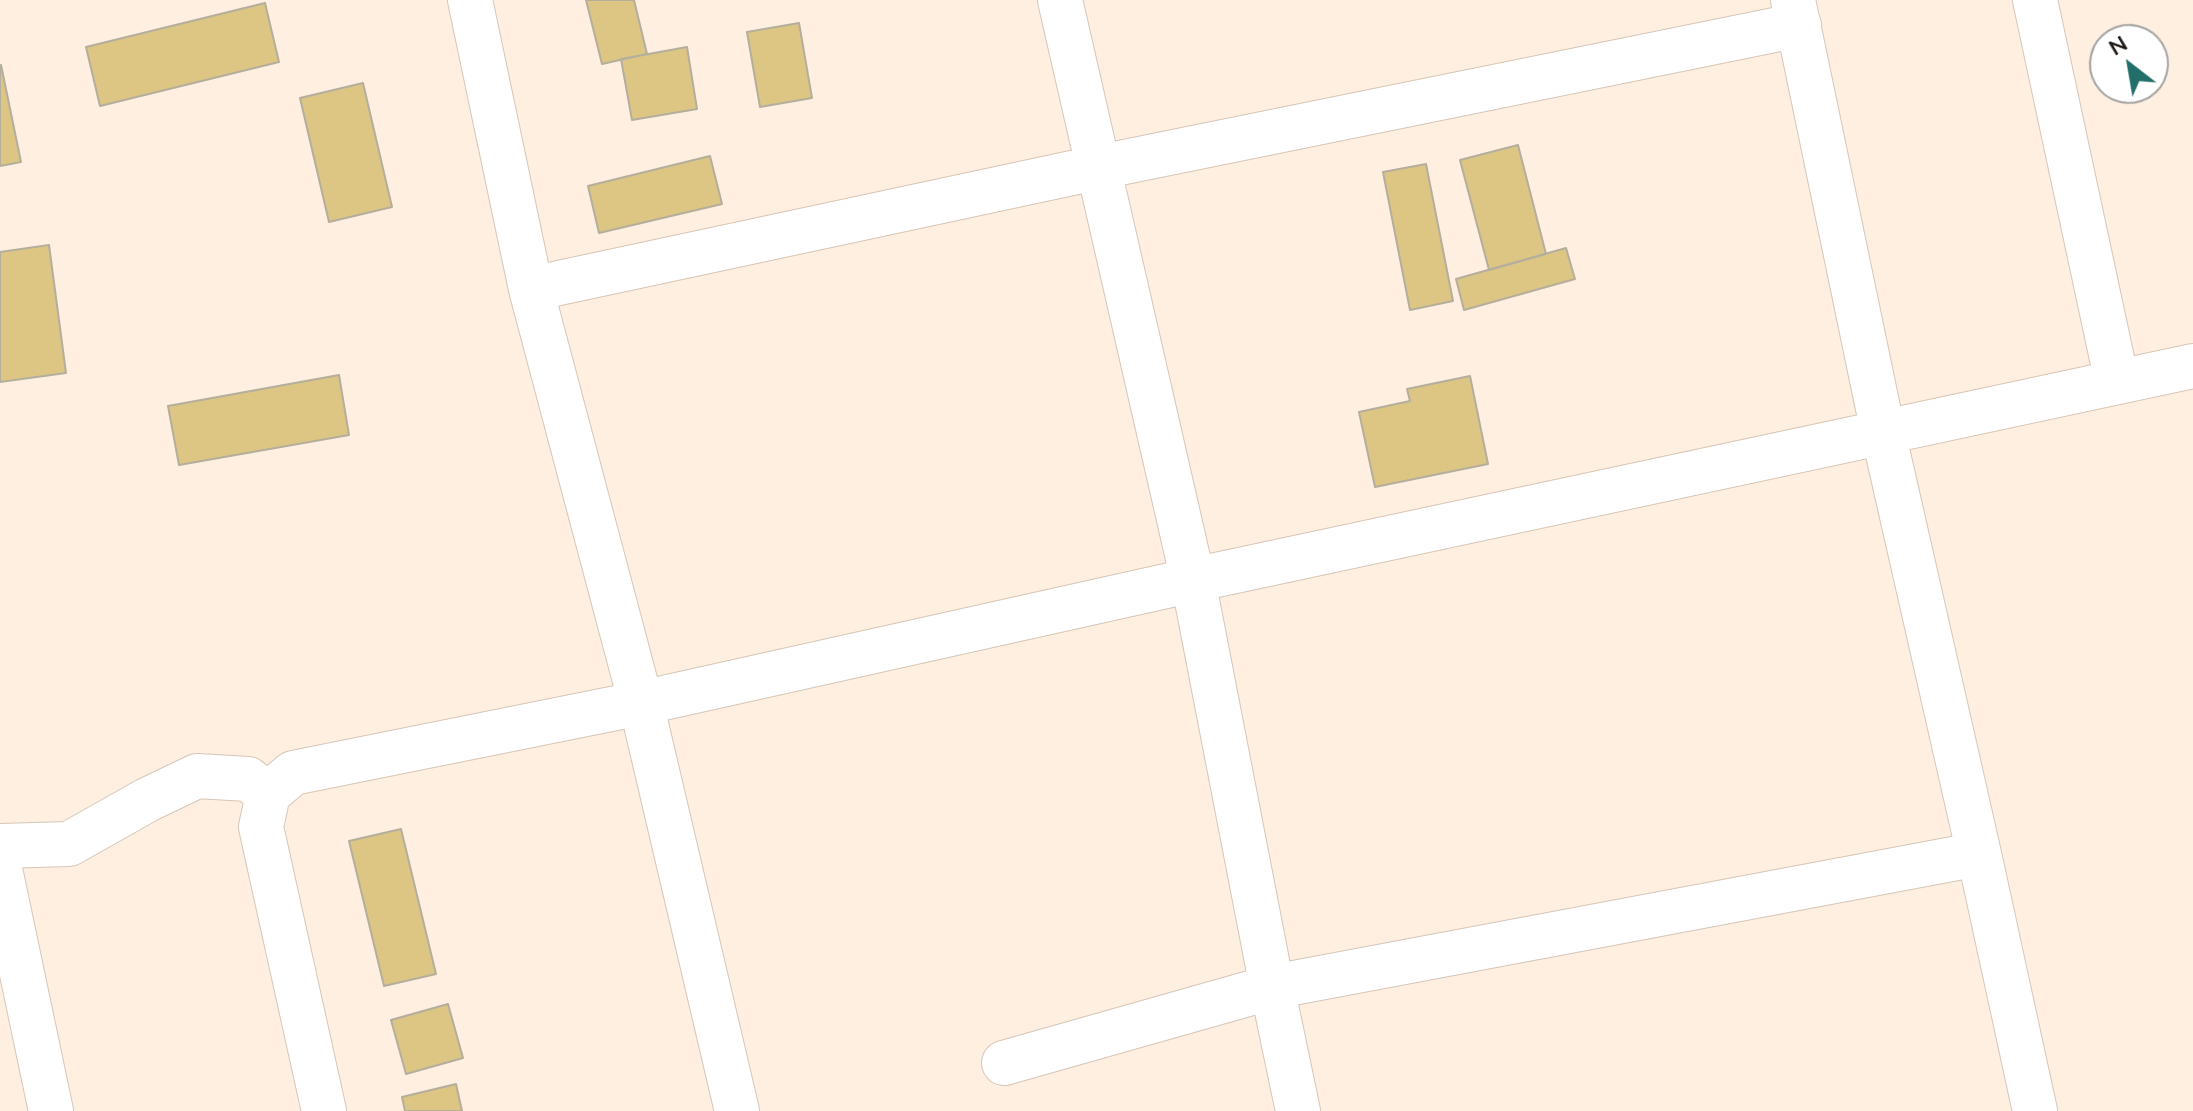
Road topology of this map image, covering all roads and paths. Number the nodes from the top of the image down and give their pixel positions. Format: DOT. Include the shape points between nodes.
graph roads {
  1 [pos="470,0"];
  2 [pos="1060,0"];
  3 [pos="2035,0"];
  4 [pos="1796,13"];
  5 [pos="1100,167"];
  6 [pos="531,289"];
  7 [pos="2193,366"];
  8 [pos="2117,382"];
  9 [pos="1883,432"];
  10 [pos="1193,580"];
  11 [pos="641,703"];
  12 [pos="268,794"];
  13 [pos="0,846"];
  14 [pos="1979,854"];
  15 [pos="0,869"];
  16 [pos="1272,987"];
  17 [pos="1004,1063"];
  18 [pos="51,1111"];
  19 [pos="324,1111"];
  20 [pos="737,1111"];
  21 [pos="1298,1111"];
  22 [pos="2035,1111"];
  1 -- 6 [label="street"];
  2 -- 5 [label="street"];
  3 -- 8 [label="street"];
  4 -- 5 [label="street"];
  4 -- 9 [label="street"];
  5 -- 6 [label="street"];
  5 -- 10 [label="street"];
  6 -- 11 [label="street"];
  7 -- 8 [label="street"];
  8 -- 9 [label="street"];
  9 -- 10 [label="street"];
  9 -- 14 [label="street"];
  10 -- 11 [label="street"];
  10 -- 16 [label="street"];
  11 -- 12 [label="street" via="293,773"];
  11 -- 20 [label="street"];
  12 -- 13 [label="street" via="248,779 197,776 69,844"];
  12 -- 19 [label="street" via="261,827"];
  14 -- 16 [label="street"];
  14 -- 22 [label="street"];
  15 -- 18 [label="street"];
  16 -- 17 [label="street"];
  16 -- 21 [label="street"];
}
